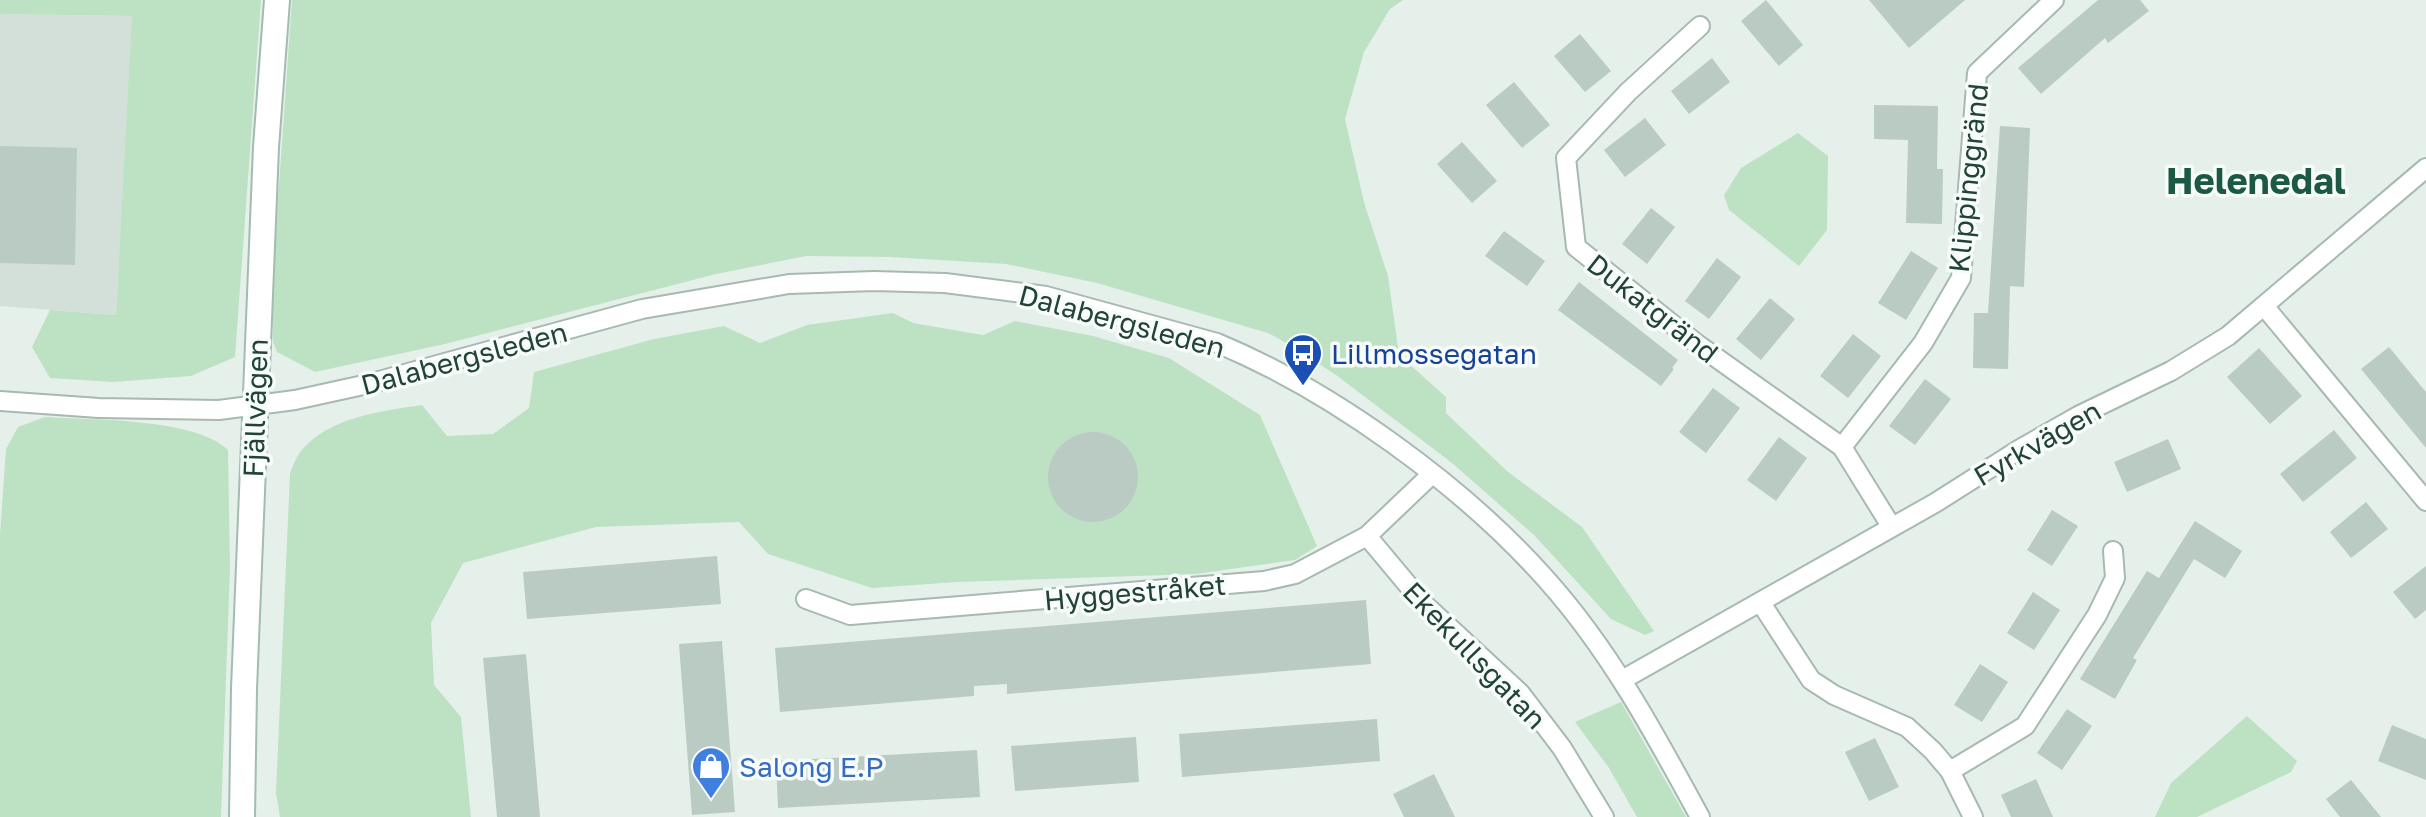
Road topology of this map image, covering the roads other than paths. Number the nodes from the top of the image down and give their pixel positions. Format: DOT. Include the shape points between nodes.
graph roads {
  1 [pos="277,0"];
  2 [pos="2054,0"];
  3 [pos="1700,26"];
  4 [pos="2426,168"];
  5 [pos="2264,306"];
  6 [pos="0,401"];
  7 [pos="257,406"];
  8 [pos="1842,447"];
  9 [pos="1432,474"];
  10 [pos="2426,501"];
  11 [pos="1891,526"];
  12 [pos="1367,536"];
  13 [pos="2113,551"];
  14 [pos="806,599"];
  15 [pos="1761,603"];
  16 [pos="1622,680"];
  17 [pos="1950,771"];
  18 [pos="242,817"];
  19 [pos="1604,817"];
  20 [pos="1700,817"];
  21 [pos="1973,817"];
  1 -- 7 [label="street, Fjällvägen"];
  2 -- 8 [label="street, Klippinggränd" via="1977,73 1961,278 1923,343"];
  3 -- 8 [label="street, Dukatgränd" via="1566,158 1576,247 1697,344"];
  4 -- 5 [label="street, Fyrkvägen"];
  5 -- 10 [label="street"];
  5 -- 11 [label="street, Fyrkvägen" via="2171,371 2078,416"];
  6 -- 7 [label="street, Dalabergsleden" via="219,410"];
  7 -- 9 [label="street, Dalabergsleden" via="317,397 642,309 719,294 789,284 945,283 1046,296 1217,343 1333,404"];
  7 -- 18 [label="street, Fjällvägen"];
  8 -- 11 [label="street, Dukatgränd"];
  9 -- 12 [label="street, Hyggestråket"];
  9 -- 16 [label="street, Dalabergsleden" via="1546,578"];
  11 -- 15 [label="street, Fyrkvägen"];
  12 -- 14 [label="street, Hyggestråket" via="1295,574 1228,585 850,615"];
  12 -- 19 [label="street, Ekekullsgatan" via="1423,603 1520,693"];
  13 -- 17 [label="street" via="2115,578 2097,615 2025,726"];
  15 -- 16 [label="street, Fyrkvägen"];
  15 -- 17 [label="street" via="1811,680 1907,727"];
  16 -- 20 [label="street, Dalabergsleden"];
  17 -- 21 [label="street"];
}
